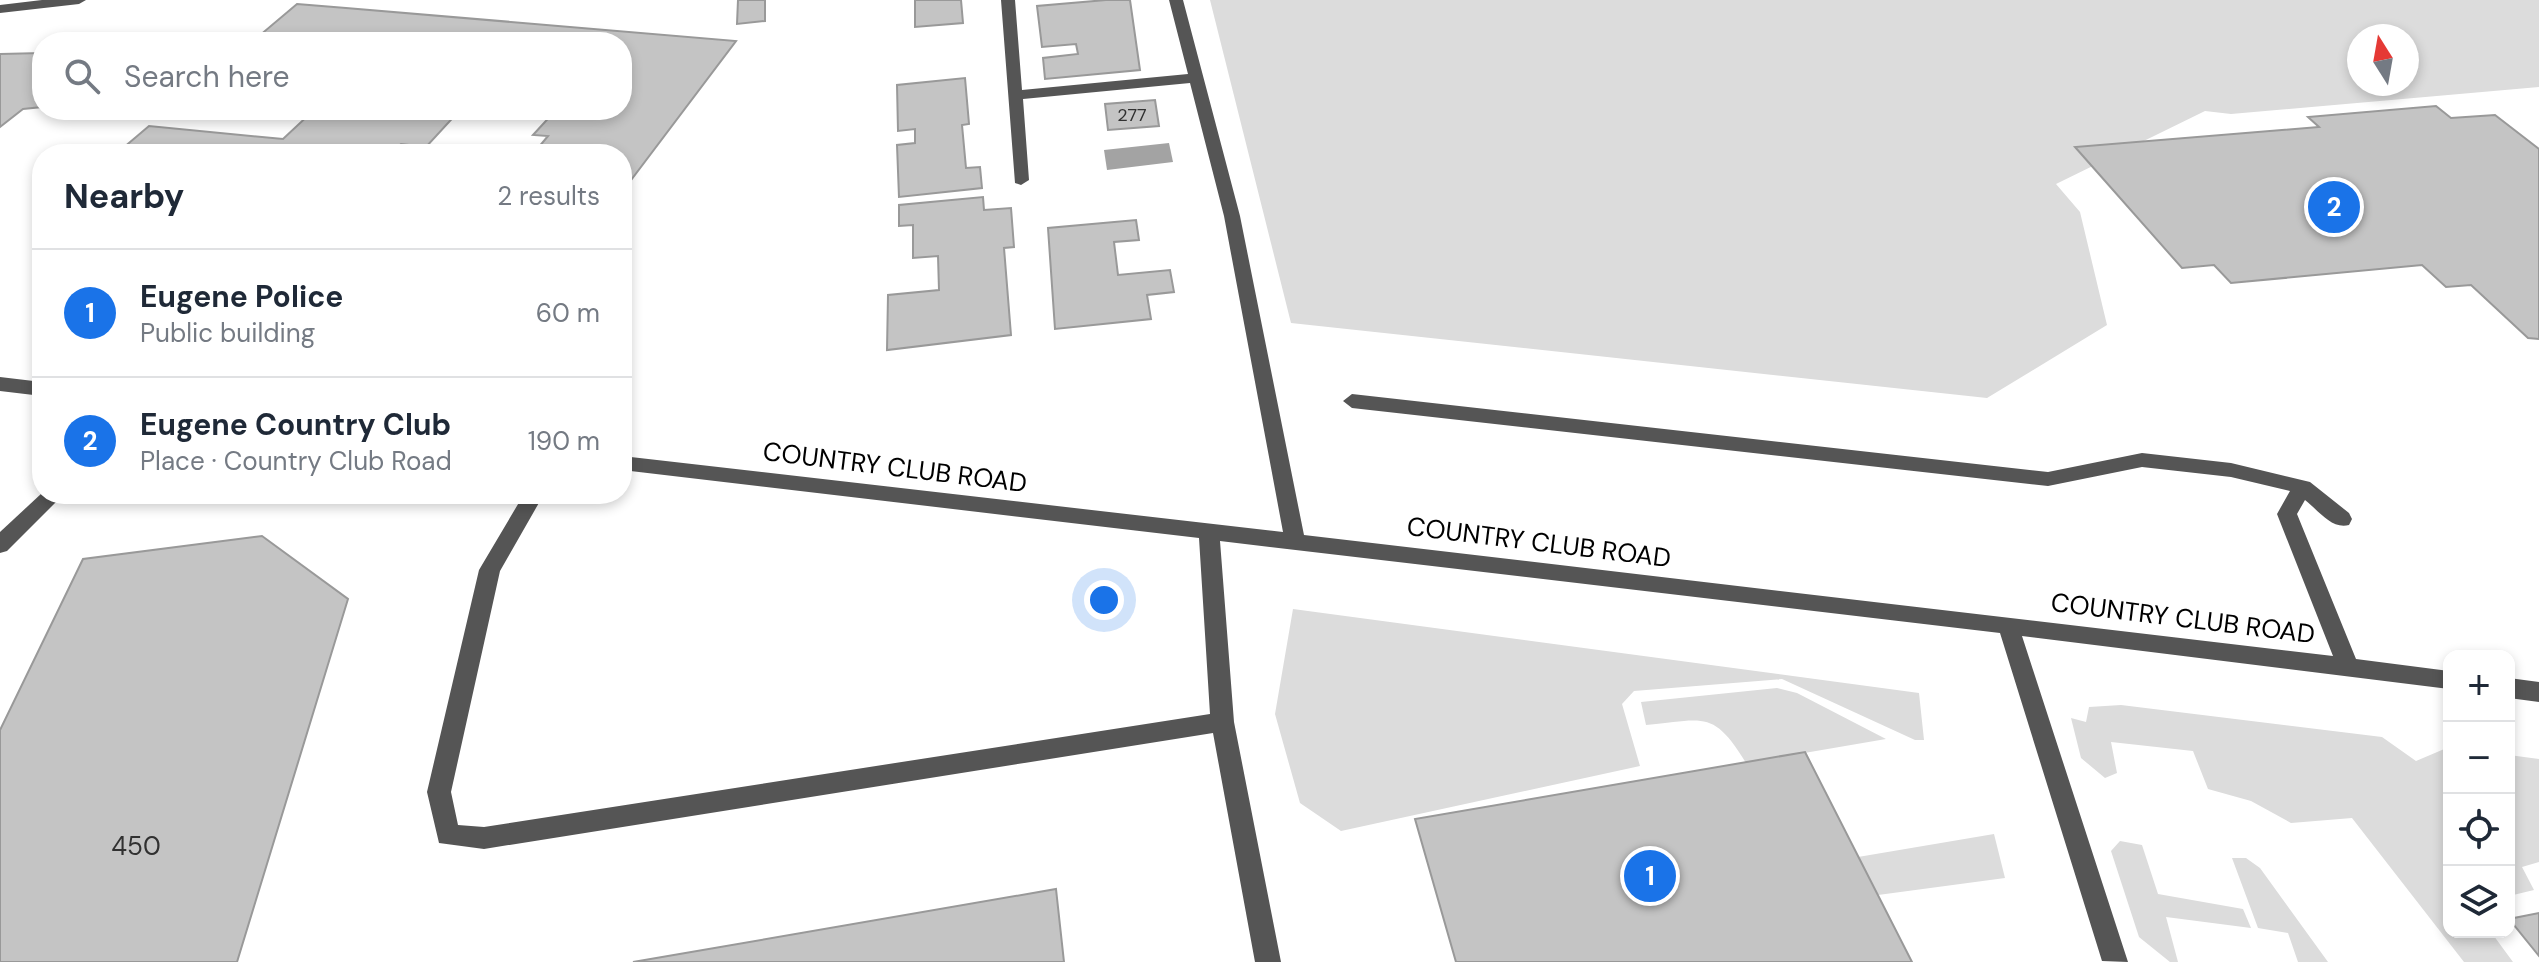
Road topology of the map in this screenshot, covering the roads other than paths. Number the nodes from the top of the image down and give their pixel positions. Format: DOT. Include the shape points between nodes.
graph roads {
  1 [pos="79,0"];
  2 [pos="1008,0"];
  3 [pos="1176,0"];
  4 [pos="0,9"];
  5 [pos="1194,78"];
  6 [pos="1015,95"];
  7 [pos="1021,180"];
  8 [pos="0,384"];
  9 [pos="32,388"];
  10 [pos="1352,401"];
  11 [pos="632,464"];
  12 [pos="2303,487"];
  13 [pos="43,504"];
  14 [pos="528,504"];
  15 [pos="2342,519"];
  16 [pos="1209,532"];
  17 [pos="1295,542"];
  18 [pos="0,545"];
  19 [pos="2008,625"];
  20 [pos="2348,667"];
  21 [pos="2443,679"];
  22 [pos="2515,689"];
  23 [pos="2539,692"];
  24 [pos="1222,722"];
  25 [pos="2115,961"];
  26 [pos="1268,962"];
  1 -- 4 [label="street"];
  2 -- 6 [label="street"];
  3 -- 5 [label="street"];
  5 -- 6 [label="street"];
  5 -- 17 [label="street" via="1232,216"];
  6 -- 7 [label="street"];
  8 -- 9 [label="street"];
  10 -- 12 [label="street" via="2048,479 2142,460 2231,470"];
  11 -- 16 [label="street, COUNTRY CLUB ROAD"];
  12 -- 15 [label="street"];
  12 -- 20 [label="street" via="2287,514"];
  13 -- 18 [label="street"];
  14 -- 24 [label="street" via="490,570 439,792 448,835 484,838"];
  16 -- 17 [label="street, COUNTRY CLUB ROAD"];
  16 -- 24 [label="street"];
  17 -- 19 [label="street, COUNTRY CLUB ROAD"];
  19 -- 20 [label="street, COUNTRY CLUB ROAD"];
  19 -- 25 [label="street"];
  20 -- 21 [label="street, COUNTRY CLUB ROAD"];
  22 -- 23 [label="street"];
  24 -- 26 [label="street"];
}
